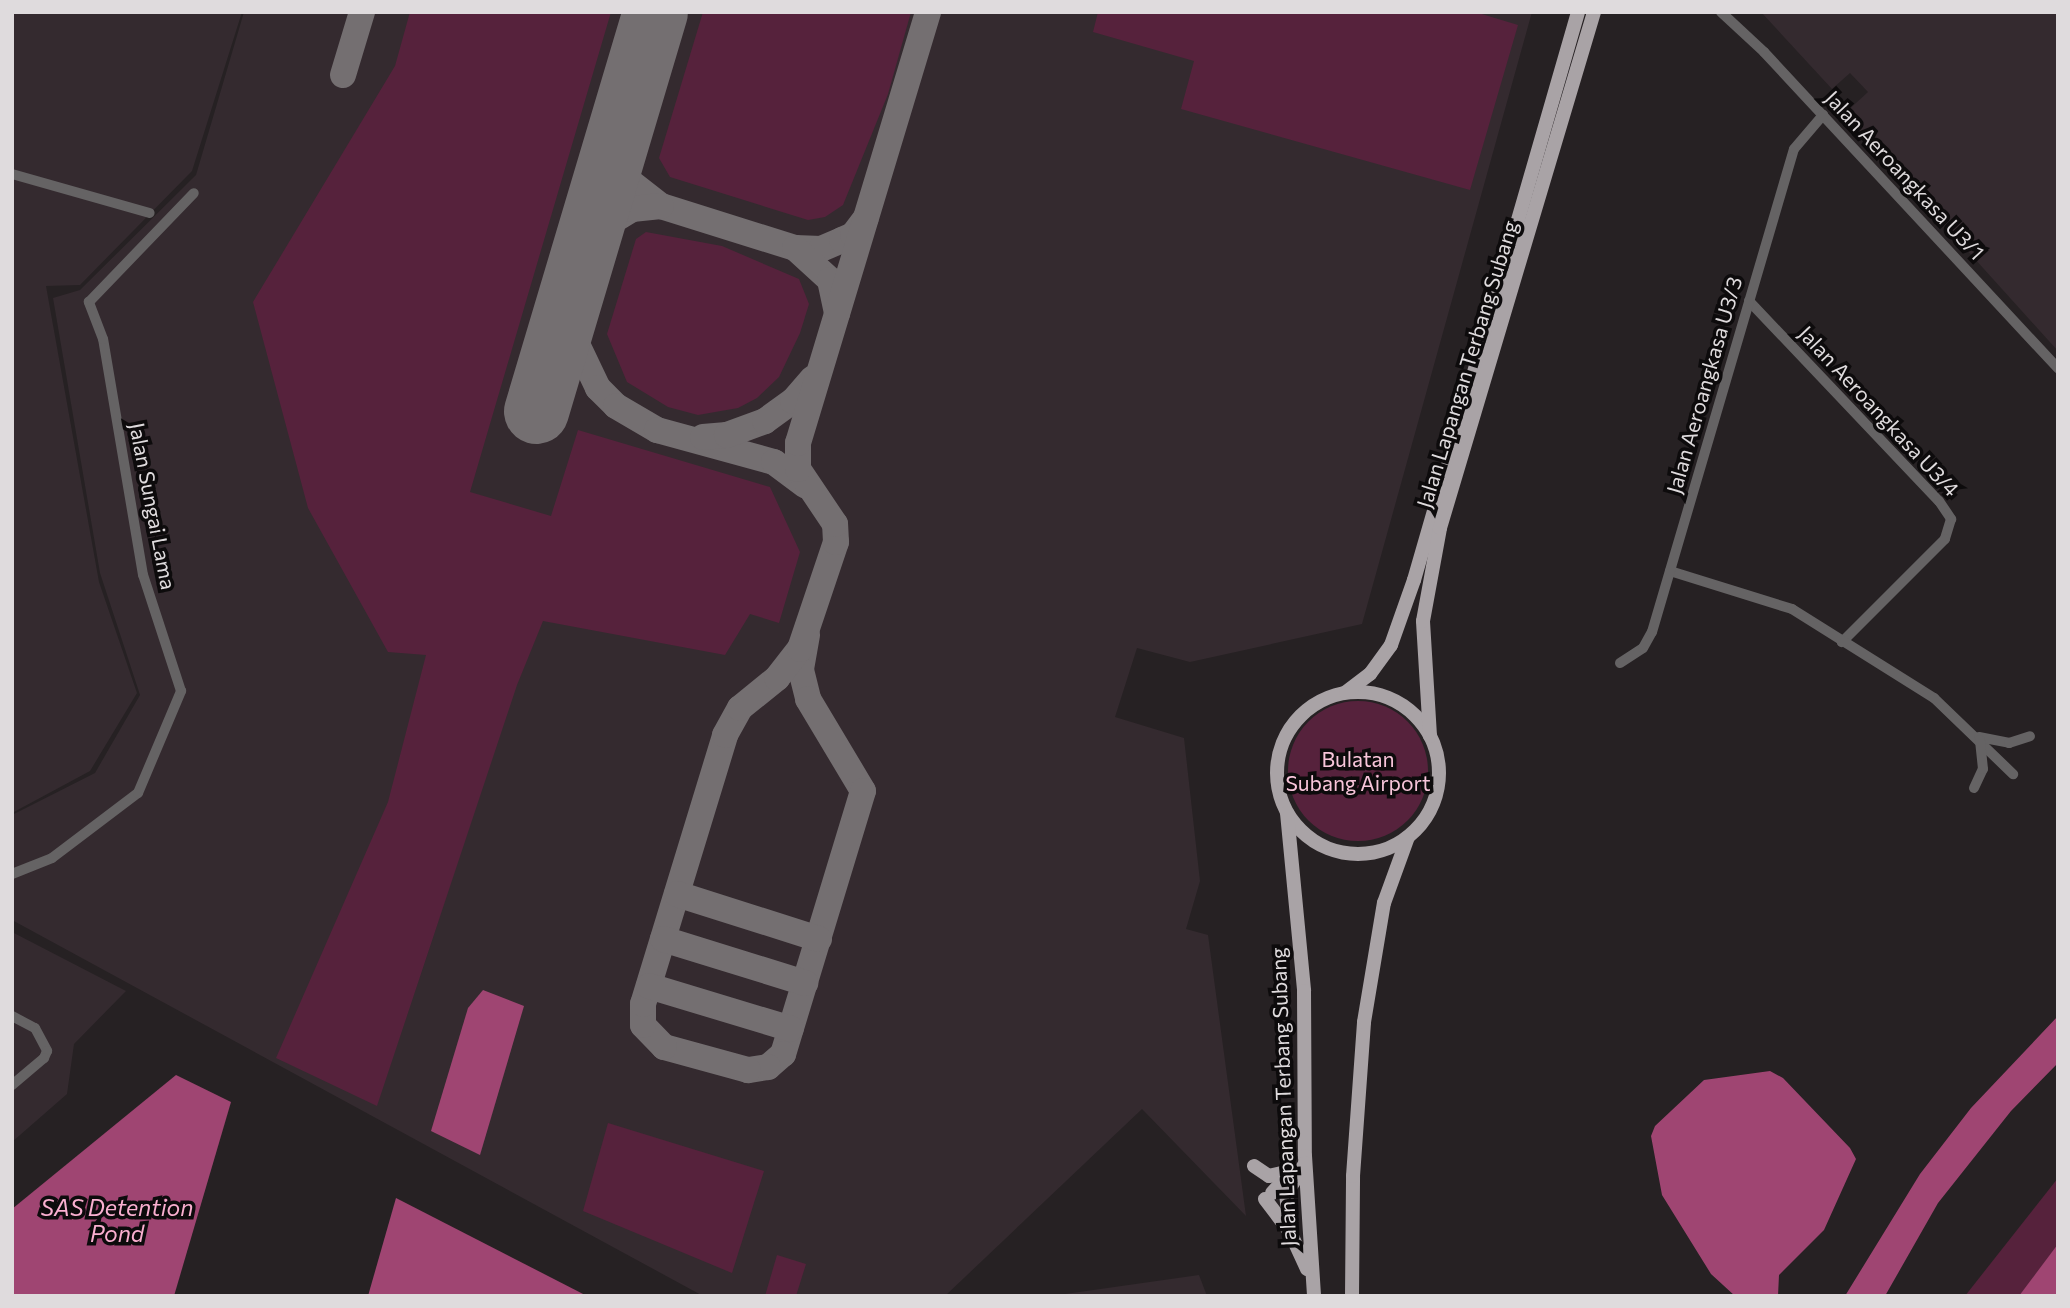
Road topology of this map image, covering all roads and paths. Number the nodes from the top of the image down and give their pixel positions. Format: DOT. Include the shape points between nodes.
graph roads {
  1 [pos="1578,12"];
  2 [pos="1594,12"];
  3 [pos="1721,12"];
  4 [pos="1823,115"];
  5 [pos="12,174"];
  6 [pos="194,193"];
  7 [pos="150,213"];
  8 [pos="1749,301"];
  9 [pos="2058,368"];
  10 [pos="1670,571"];
  11 [pos="1842,642"];
  12 [pos="1620,663"];
  13 [pos="1346,692"];
  14 [pos="1430,736"];
  15 [pos="2030,736"];
  16 [pos="1979,737"];
  17 [pos="2013,774"];
  18 [pos="1974,788"];
  19 [pos="1287,813"];
  20 [pos="1408,837"];
  21 [pos="12,874"];
  22 [pos="12,1016"];
  23 [pos="12,1085"];
  24 [pos="1301,1163"];
  25 [pos="1254,1166"];
  26 [pos="1290,1232"];
  27 [pos="1312,1280"];
  28 [pos="1314,1296"];
  29 [pos="1352,1296"];
  1 -- 13 [label="main road, Jalan Lapangan Terbang Subang" via="1409,593 1381,662"];
  2 -- 14 [label="main road, Jalan Lapangan Terbang Subang" via="1440,528 1423,621"];
  3 -- 4 [label="street, Jalan Aeroangkasa U3/1"];
  4 -- 8 [label="street, Jalan Aeroangkasa U3/3" via="1794,149"];
  4 -- 9 [label="street, Jalan Aeroangkasa U3/1"];
  5 -- 7 [label="street"];
  6 -- 21 [label="street, Jalan Sungai Lama" via="89,302 103,339 143,575 181,691 138,793 52,858"];
  8 -- 10 [label="street, Jalan Aeroangkasa U3/3"];
  8 -- 11 [label="street, Jalan Aeroangkasa U3/4" via="1951,519 1945,539"];
  10 -- 11 [label="street" via="1780,604"];
  10 -- 12 [label="street, Jalan Aeroangkasa U3/3" via="1648,640"];
  11 -- 16 [label="street" via="1934,698"];
  13 -- 14 [label="main road" via="1371,692 1395,700 1415,715"];
  13 -- 19 [label="main road" via="1315,704 1290,727 1276,769"];
  14 -- 20 [label="main road" via="1438,763 1436,797"];
  15 -- 16 [label="street" via="2009,743"];
  16 -- 17 [label="street"];
  16 -- 18 [label="street" via="1983,769"];
  19 -- 20 [label="main road" via="1311,838 1342,853 1388,849"];
  19 -- 24 [label="main road, Jalan Lapangan Terbang Subang" via="1304,991"];
  20 -- 29 [label="main road" via="1384,903 1367,1000 1353,1176"];
  22 -- 23 [label="street" via="35,1028 47,1051"];
  24 -- 25 [label="main road" via="1269,1176"];
  24 -- 26 [label="main road" via="1286,1194"];
  24 -- 26 [label="main road" via="1268,1196"];
  24 -- 27 [label="main road, Jalan Lapangan Terbang Subang"];
  26 -- 27 [label="main road"];
  27 -- 28 [label="main road, Jalan Lapangan Terbang Subang"];
}
